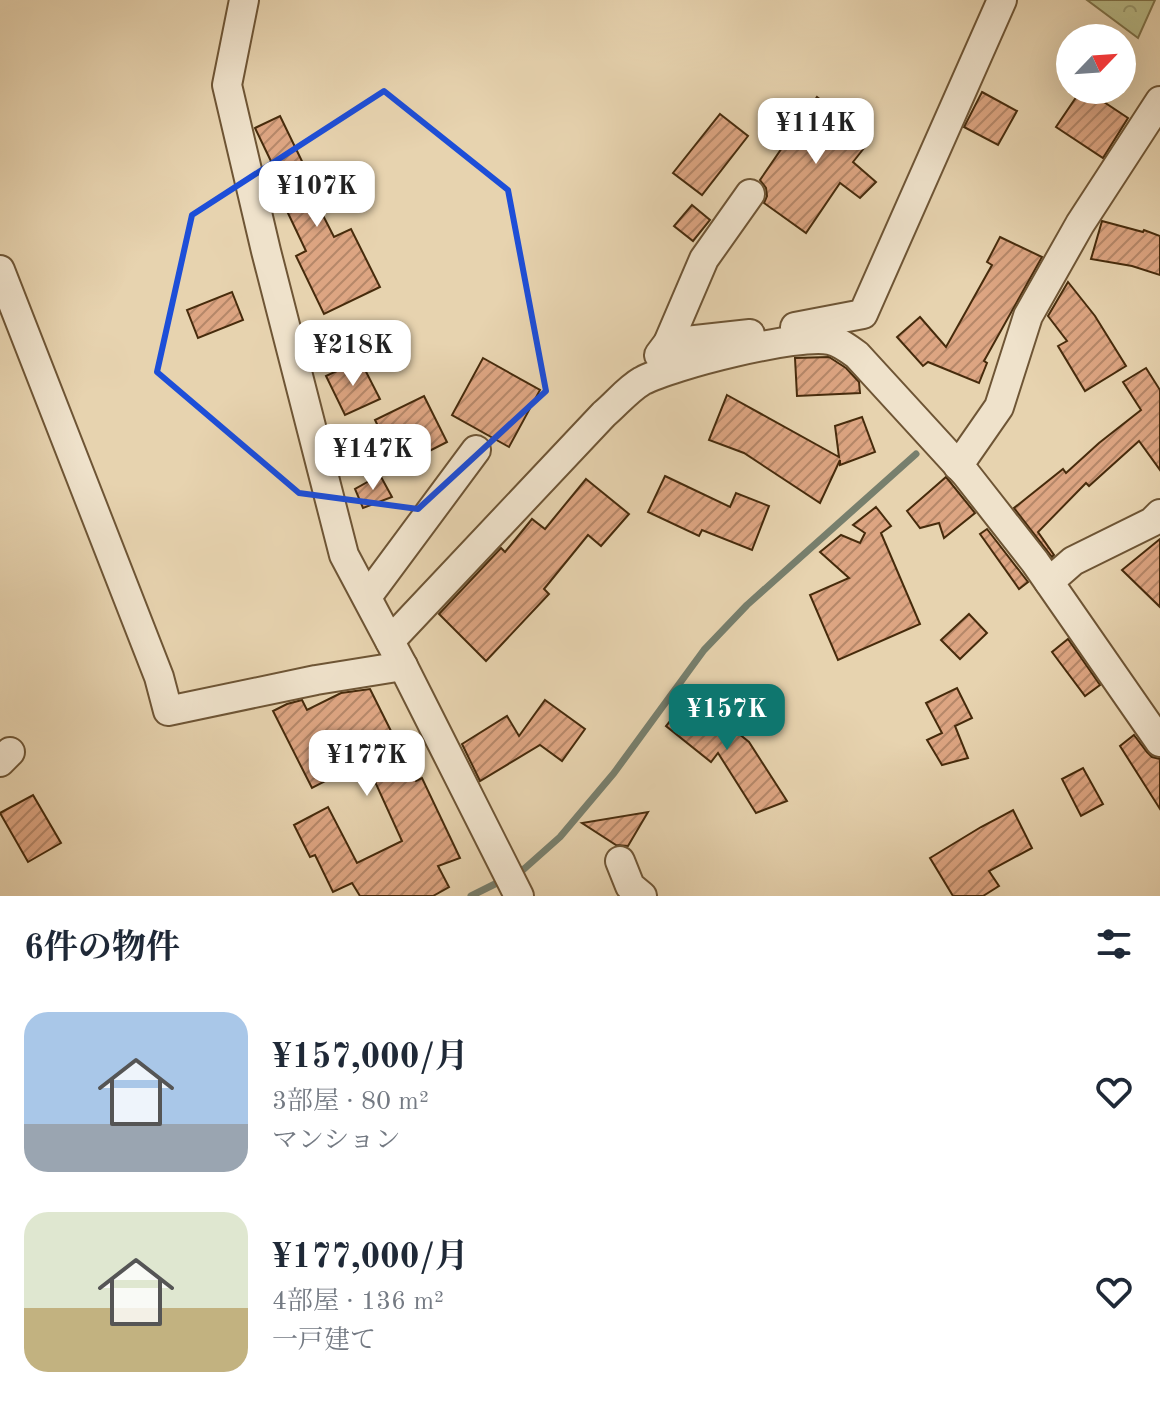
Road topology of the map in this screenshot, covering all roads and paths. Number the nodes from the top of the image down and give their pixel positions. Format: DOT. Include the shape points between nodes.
graph roads {
  1 [pos="244,0"];
  2 [pos="1002,0"];
  3 [pos="1160,101"];
  4 [pos="750,194"];
  5 [pos="0,270"];
  6 [pos="668,343"];
  7 [pos="640,382"];
  8 [pos="476,450"];
  9 [pos="958,466"];
  10 [pos="1160,514"];
  11 [pos="1049,582"];
  12 [pos="367,597"];
  13 [pos="390,641"];
  14 [pos="403,666"];
  15 [pos="1160,742"];
  16 [pos="620,861"];
  17 [pos="518,894"];
  18 [pos="642,896"];
  1 -- 12 [label="street" via="227,85 344,555"];
  2 -- 6 [label="street" via="863,314 770,332"];
  3 -- 9 [label="street" via="1028,316 999,407"];
  4 -- 6 [label="street" via="704,259"];
  5 -- 14 [label="street" via="168,711"];
  6 -- 7 [label="street"];
  7 -- 9 [label="street" via="679,366 789,340 829,340 857,355"];
  7 -- 13 [label="street"];
  8 -- 12 [label="street"];
  9 -- 11 [label="street"];
  10 -- 11 [label="street" via="1073,561"];
  11 -- 15 [label="street"];
  12 -- 13 [label="street"];
  13 -- 14 [label="street"];
  14 -- 17 [label="street"];
  16 -- 18 [label="street" via="630,886"];
}
